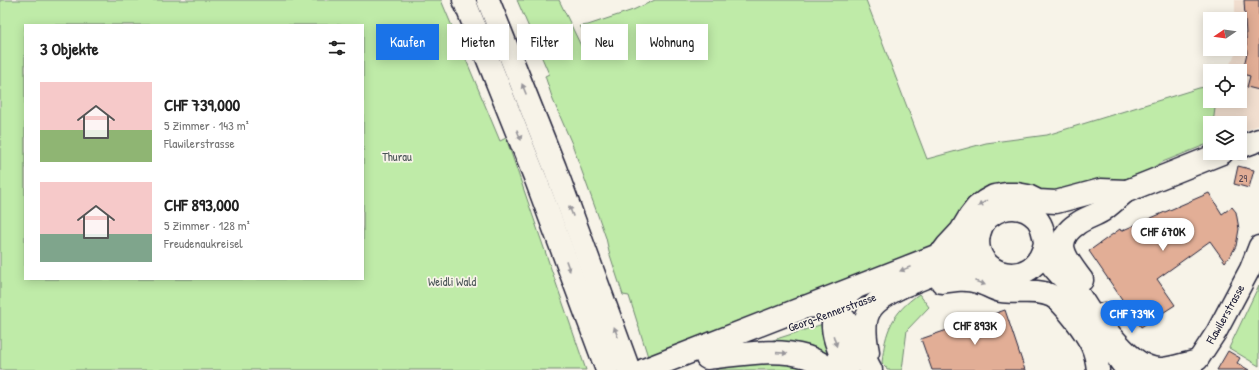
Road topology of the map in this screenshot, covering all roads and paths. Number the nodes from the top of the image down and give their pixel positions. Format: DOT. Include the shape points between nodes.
graph roads {
  1 [pos="464,0"];
  2 [pos="488,0"];
  3 [pos="1259,140"];
  4 [pos="1247,144"];
  5 [pos="1204,160"];
  6 [pos="1126,191"];
  7 [pos="1105,199"];
  8 [pos="1030,213"];
  9 [pos="979,233"];
  10 [pos="1045,239"];
  11 [pos="1259,246"];
  12 [pos="944,250"];
  13 [pos="989,266"];
  14 [pos="1029,270"];
  15 [pos="927,277"];
  16 [pos="899,288"];
  17 [pos="854,289"];
  18 [pos="804,307"];
  19 [pos="836,311"];
  20 [pos="1106,329"];
  21 [pos="598,345"];
  22 [pos="708,358"];
  23 [pos="680,365"];
  24 [pos="1191,367"];
  25 [pos="597,370"];
  26 [pos="606,370"];
  27 [pos="633,370"];
  28 [pos="832,370"];
  29 [pos="848,370"];
  30 [pos="871,370"];
  31 [pos="1098,370"];
  32 [pos="1110,370"];
  33 [pos="1127,370"];
  1 -- 21 [label="main road, one-way" via="535,177"];
  27 -- 2 [label="main road, one-way"];
  3 -- 4 [label="main road"];
  5 -- 6 [label="main road"];
  6 -- 7 [label="main road"];
  6 -- 12 [label="main road, one-way" via="1101,190 1056,202 1038,201 1017,194 994,196 977,207"];
  6 -- 20 [label="main road" via="1101,211 1067,232 1063,242 1066,260 1104,314"];
  7 -- 8 [label="main road" via="1062,211"];
  7 -- 10 [label="main road" via="1068,218"];
  8 -- 9 [label="main road" via="1012,208 999,210 988,218"];
  8 -- 10 [label="main road" via="1042,226"];
  9 -- 12 [label="main road, Georg-Rennerstrasse" via="964,247"];
  9 -- 13 [label="main road" via="980,250"];
  10 -- 14 [label="main road" via="1044,251"];
  10 -- 20 [label="main road" via="1050,261 1076,291 1095,319"];
  11 -- 24 [label="main road, Flawilerstrasse" via="1226,316"];
  12 -- 17 [label="main road, Georg-Rennerstrasse, one-way"];
  13 -- 14 [label="main road" via="1003,273 1012,274"];
  13 -- 15 [label="main road, Georg-Rennerstrasse" via="961,265"];
  14 -- 32 [label="main road" via="1068,298 1095,333 1107,356"];
  15 -- 16 [label="main road, Georg-Rennerstrasse"];
  15 -- 31 [label="main road, one-way" via="942,282 966,279 1002,291 1040,292 1053,297 1067,310 1088,338 1096,354"];
  16 -- 19 [label="main road, Georg-Rennerstrasse"];
  16 -- 30 [label="main road" via="874,304 866,319 865,334"];
  17 -- 18 [label="main road, Georg-Rennerstrasse"];
  17 -- 19 [label="main road" via="846,295"];
  18 -- 19 [label="main road" via="826,307"];
  18 -- 23 [label="main road, Georg-Rennerstrasse"];
  19 -- 22 [label="main road, Georg-Rennerstrasse"];
  19 -- 29 [label="main road, one-way" via="833,333"];
  19 -- 30 [label="main road" via="849,325"];
  20 -- 24 [label="main road" via="1126,351 1151,367"];
  20 -- 33 [label="main road" via="1109,346"];
  21 -- 25 [label="main road"];
  21 -- 26 [label="main road"];
  22 -- 23 [label="main road, Georg-Rennerstrasse"];
  22 -- 28 [label="main road, one-way" via="773,352 790,353 808,357"];
  23 -- 27 [label="main road, Georg-Rennerstrasse"];
}
